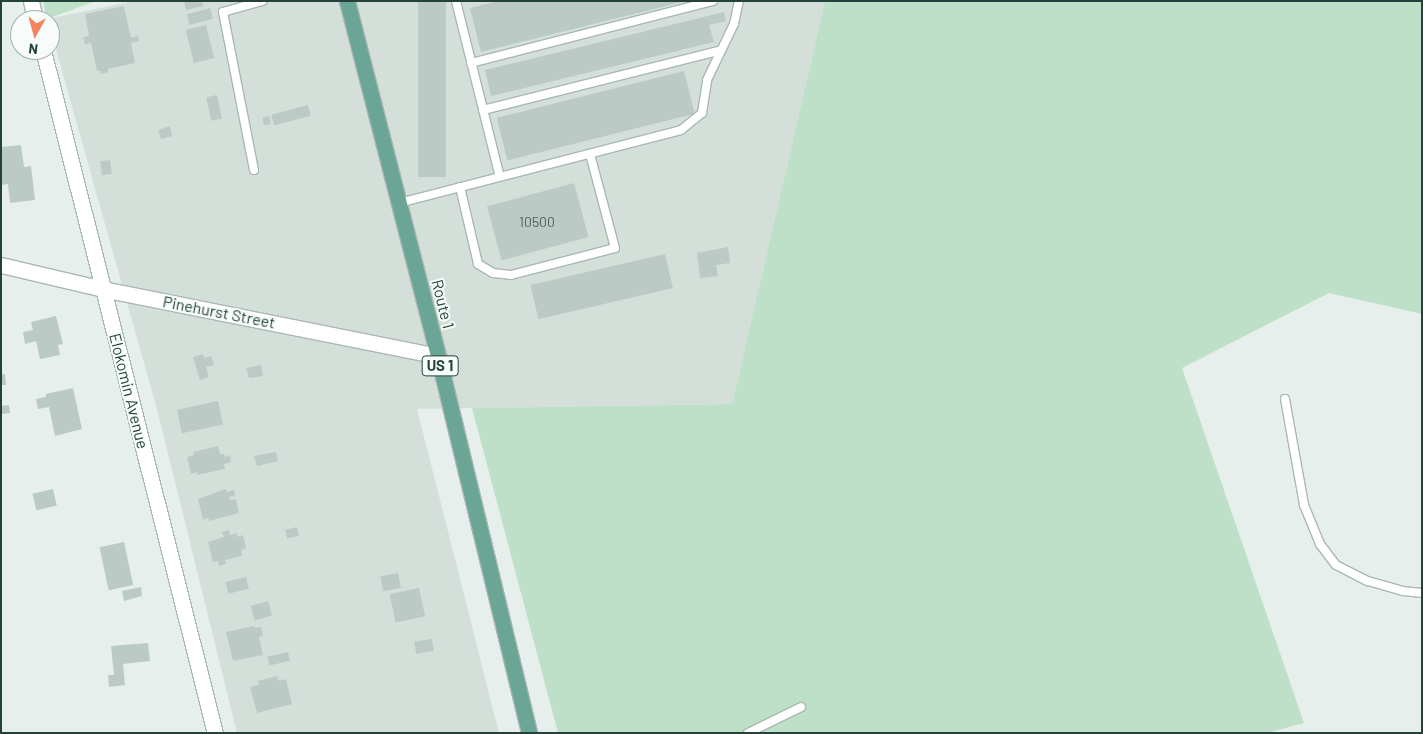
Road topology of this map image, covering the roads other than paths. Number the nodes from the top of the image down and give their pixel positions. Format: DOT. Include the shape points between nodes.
graph roads {
  1 [pos="262,1"];
  2 [pos="347,1"];
  3 [pos="456,1"];
  4 [pos="713,1"];
  5 [pos="739,1"];
  6 [pos="720,50"];
  7 [pos="46,60"];
  8 [pos="471,62"];
  9 [pos="483,110"];
  10 [pos="590,154"];
  11 [pos="254,170"];
  12 [pos="500,177"];
  13 [pos="460,187"];
  14 [pos="399,203"];
  15 [pos="1,264"];
  16 [pos="103,289"];
  17 [pos="438,356"];
  18 [pos="1285,400"];
  19 [pos="1422,593"];
  20 [pos="801,707"];
  21 [pos="215,733"];
  22 [pos="529,733"];
  23 [pos="748,733"];
  1 -- 11 [label="lane" via="223,12"];
  2 -- 14 [label="main road, Route 1 / US 1"];
  3 -- 8 [label="lane"];
  4 -- 8 [label="lane"];
  5 -- 6 [label="lane" via="734,24"];
  6 -- 9 [label="lane"];
  6 -- 10 [label="lane" via="707,80 702,113 680,130"];
  7 -- 16 [label="street, Elokomin Avenue"];
  8 -- 9 [label="lane"];
  9 -- 12 [label="lane"];
  10 -- 12 [label="lane"];
  10 -- 13 [label="lane" via="615,248 510,275 493,273 478,264"];
  12 -- 13 [label="lane"];
  13 -- 14 [label="lane"];
  14 -- 17 [label="main road, Route 1 / US 1"];
  15 -- 16 [label="street, Pinehurst Street"];
  16 -- 17 [label="street, Pinehurst Street"];
  16 -- 21 [label="street, Elokomin Avenue"];
  17 -- 22 [label="main road, Route 1 / US 1"];
  18 -- 19 [label="lane" via="1304,505 1320,544 1336,565 1368,581"];
  20 -- 23 [label="lane"];
}
